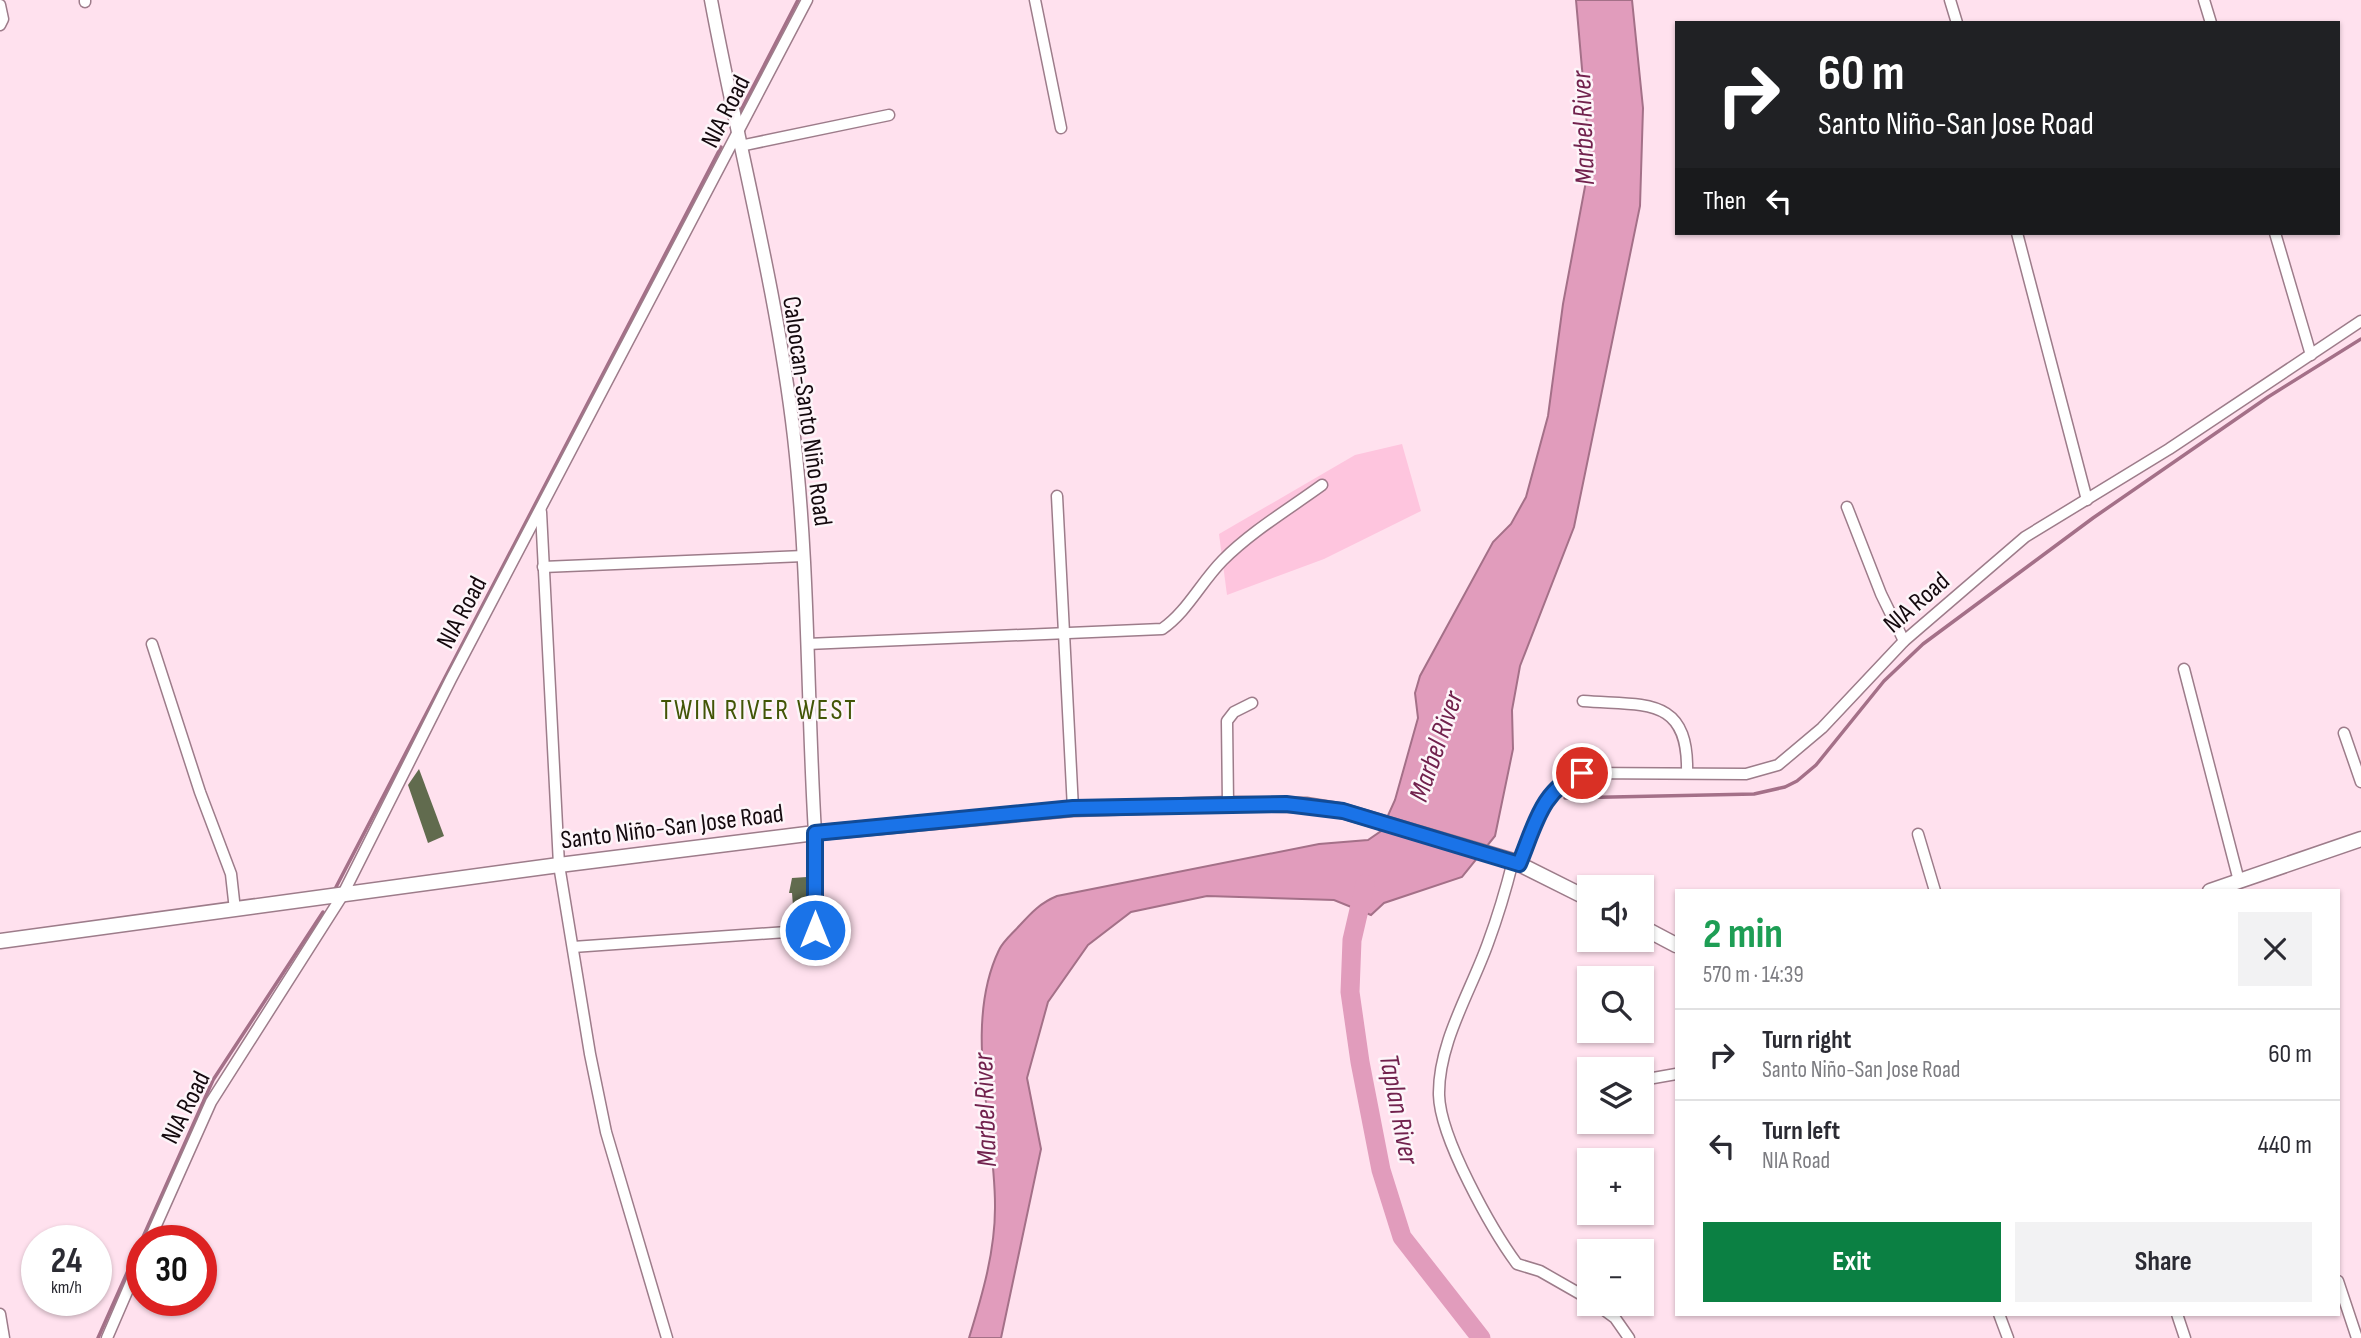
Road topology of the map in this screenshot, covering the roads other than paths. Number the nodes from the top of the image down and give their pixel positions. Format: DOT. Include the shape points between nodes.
graph roads {
  1 [pos="711,0"];
  2 [pos="807,0"];
  3 [pos="1035,0"];
  4 [pos="1950,0"];
  5 [pos="2204,0"];
  6 [pos="0,5"];
  7 [pos="1955,21"];
  8 [pos="2210,21"];
  9 [pos="0,25"];
  10 [pos="889,115"];
  11 [pos="1061,128"];
  12 [pos="739,141"];
  13 [pos="2018,235"];
  14 [pos="2275,235"];
  15 [pos="2361,321"];
  16 [pos="2311,355"];
  17 [pos="1322,485"];
  18 [pos="1057,496"];
  19 [pos="2087,500"];
  20 [pos="1847,508"];
  21 [pos="541,510"];
  22 [pos="804,556"];
  23 [pos="543,567"];
  24 [pos="1064,634"];
  25 [pos="1904,640"];
  26 [pos="152,644"];
  27 [pos="807,644"];
  28 [pos="2184,669"];
  29 [pos="1583,701"];
  30 [pos="1252,703"];
  31 [pos="2344,733"];
  32 [pos="1687,773"];
  33 [pos="2361,782"];
  34 [pos="1228,804"];
  35 [pos="1073,808"];
  36 [pos="815,833"];
  37 [pos="1918,834"];
  38 [pos="2361,839"];
  39 [pos="1516,863"];
  40 [pos="559,864"];
  41 [pos="2239,881"];
  42 [pos="1934,889"];
  43 [pos="2216,889"];
  44 [pos="1577,893"];
  45 [pos="342,895"];
  46 [pos="235,910"];
  47 [pos="1654,933"];
  48 [pos="0,941"];
  49 [pos="1675,944"];
  50 [pos="573,947"];
  51 [pos="1675,1074"];
  52 [pos="1654,1078"];
  53 [pos="156,1225"];
  54 [pos="2340,1287"];
  55 [pos="1577,1292"];
  56 [pos="126,1294"];
  57 [pos="0,1314"];
  58 [pos="1612,1316"];
  59 [pos="2001,1316"];
  60 [pos="2178,1316"];
  61 [pos="4,1338"];
  62 [pos="107,1338"];
  63 [pos="667,1338"];
  64 [pos="1629,1338"];
  65 [pos="2008,1338"];
  66 [pos="2185,1338"];
  67 [pos="2357,1338"];
  1 -- 12 [label="street, Caloocan-Santo Niño Road"];
  2 -- 12 [label="street, NIA Road"];
  3 -- 11 [label="street"];
  4 -- 7 [label="street"];
  5 -- 8 [label="street"];
  6 -- 9 [label="street"];
  10 -- 12 [label="street"];
  12 -- 21 [label="street, NIA Road"];
  12 -- 22 [label="street, Caloocan-Santo Niño Road" via="786,379"];
  13 -- 19 [label="street"];
  14 -- 16 [label="street"];
  15 -- 16 [label="street, NIA Road"];
  16 -- 19 [label="street, NIA Road"];
  17 -- 24 [label="street" via="1223,560 1175,620 1162,629"];
  18 -- 24 [label="street"];
  19 -- 25 [label="street, NIA Road" via="2025,537"];
  20 -- 25 [label="street"];
  21 -- 23 [label="street"];
  21 -- 45 [label="street, NIA Road"];
  22 -- 23 [label="street"];
  22 -- 27 [label="street, Caloocan-Santo Niño Road"];
  23 -- 40 [label="street"];
  24 -- 27 [label="street"];
  24 -- 35 [label="street"];
  25 -- 32 [label="street, NIA Road" via="1822,728 1778,765 1746,774"];
  26 -- 46 [label="street" via="231,874"];
  27 -- 36 [label="street, Caloocan-Santo Niño Road"];
  28 -- 41 [label="street"];
  29 -- 32 [label="street" via="1650,706 1666,713 1686,740"];
  30 -- 34 [label="street" via="1227,721"];
  31 -- 33 [label="street"];
  32 -- 39 [label="street, NIA Road" via="1597,771 1568,778 1544,805"];
  34 -- 35 [label="main road, Santo Niño-San Jose Road"];
  34 -- 39 [label="main road, Santo Niño-San Jose Road" via="1306,805 1370,818"];
  35 -- 36 [label="main road, Santo Niño-San Jose Road"];
  36 -- 40 [label="main road, Santo Niño-San Jose Road"];
  36 -- 50 [label="street" via="815,930"];
  37 -- 42 [label="street"];
  38 -- 41 [label="main road"];
  39 -- 44 [label="main road, Santo Niño-San Jose Road"];
  39 -- 55 [label="street, NIA Road" via="1458,1014 1439,1095 1444,1125 1517,1264"];
  40 -- 45 [label="main road, Santo Niño-San Jose Road"];
  40 -- 50 [label="street"];
  41 -- 43 [label="main road"];
  45 -- 46 [label="main road, Santo Niño-San Jose Road"];
  45 -- 53 [label="street, NIA Road" via="211,1102"];
  46 -- 48 [label="main road, Santo Niño-San Jose Road"];
  47 -- 49 [label="main road"];
  50 -- 63 [label="street" via="606,1132"];
  51 -- 52 [label="street"];
  54 -- 67 [label="street"];
  56 -- 62 [label="street"];
  57 -- 61 [label="street"];
  58 -- 64 [label="street"];
  59 -- 65 [label="street"];
  60 -- 66 [label="street"];
}
